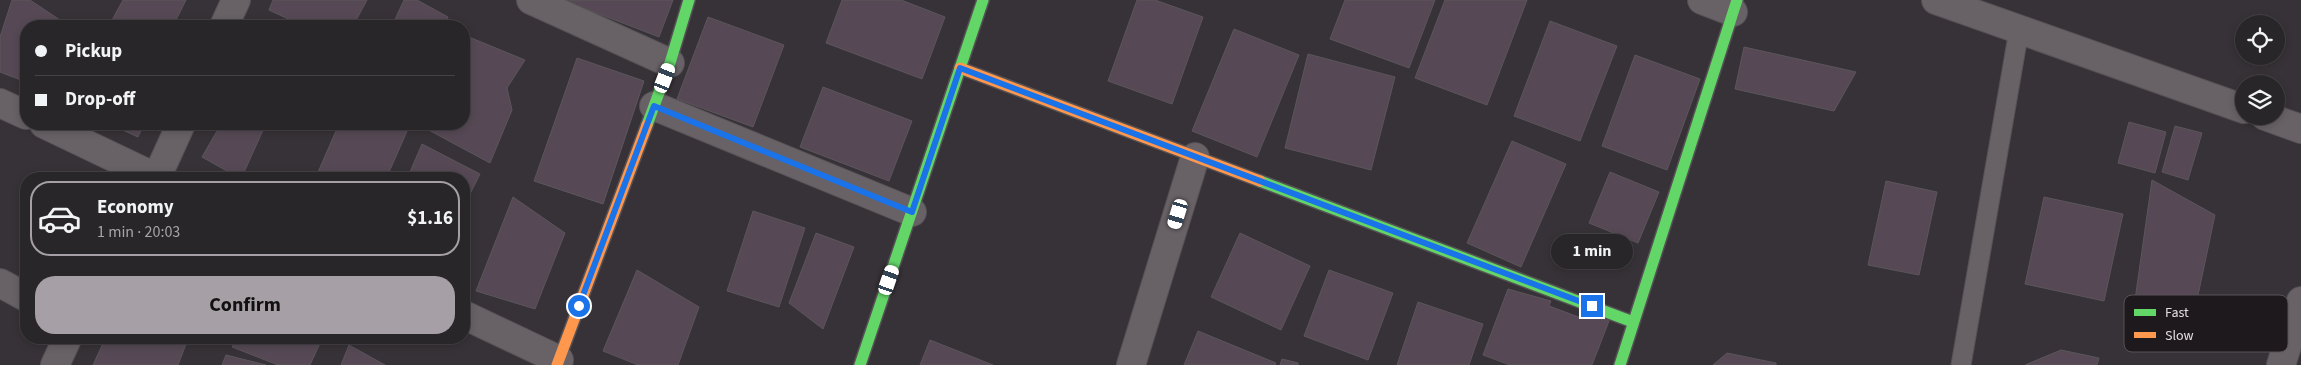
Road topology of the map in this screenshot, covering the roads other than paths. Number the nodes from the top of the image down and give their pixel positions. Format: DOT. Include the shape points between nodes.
graph roads {
  1 [pos="236,0"];
  2 [pos="531,0"];
  3 [pos="690,0"];
  4 [pos="983,0"];
  5 [pos="1702,0"];
  6 [pos="1936,0"];
  7 [pos="1735,6"];
  8 [pos="227,20"];
  9 [pos="2019,30"];
  10 [pos="670,63"];
  11 [pos="960,68"];
  12 [pos="0,103"];
  13 [pos="654,106"];
  14 [pos="2235,106"];
  15 [pos="20,113"];
  16 [pos="2285,123"];
  17 [pos="2301,129"];
  18 [pos="57,130"];
  19 [pos="178,130"];
  20 [pos="1195,157"];
  21 [pos="144,172"];
  22 [pos="160,172"];
  23 [pos="912,212"];
  24 [pos="0,283"];
  25 [pos="20,294"];
  26 [pos="2301,304"];
  27 [pos="470,318"];
  28 [pos="1633,322"];
  29 [pos="65,344"];
  30 [pos="2288,344"];
  31 [pos="2285,352"];
  32 [pos="558,363"];
  33 [pos="55,365"];
  34 [pos="860,365"];
  35 [pos="1131,365"];
  36 [pos="1620,365"];
  37 [pos="1961,365"];
  38 [pos="2281,365"];
  1 -- 8 [label="street"];
  2 -- 10 [label="street"];
  3 -- 10 [label="street"];
  4 -- 11 [label="street"];
  5 -- 7 [label="street"];
  6 -- 9 [label="street"];
  7 -- 28 [label="street"];
  9 -- 14 [label="street"];
  9 -- 37 [label="lane"];
  10 -- 13 [label="street"];
  11 -- 20 [label="street"];
  11 -- 23 [label="street"];
  12 -- 15 [label="street"];
  13 -- 23 [label="street"];
  13 -- 32 [label="street"];
  16 -- 17 [label="street"];
  18 -- 21 [label="street"];
  19 -- 22 [label="street"];
  20 -- 28 [label="street"];
  20 -- 35 [label="street"];
  23 -- 34 [label="street"];
  24 -- 25 [label="street"];
  26 -- 30 [label="street"];
  27 -- 32 [label="street"];
  28 -- 36 [label="street"];
  29 -- 33 [label="street"];
  31 -- 38 [label="street"];
}
